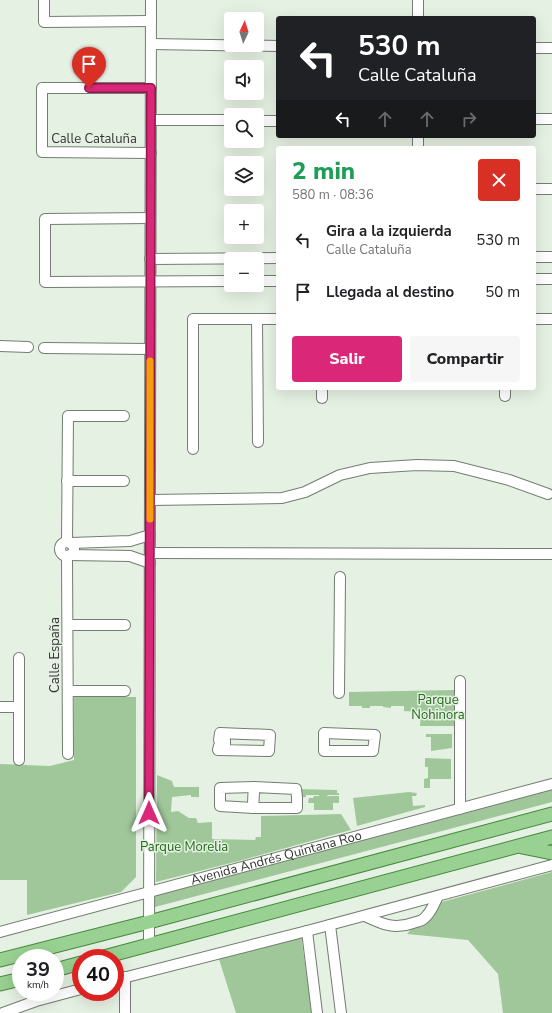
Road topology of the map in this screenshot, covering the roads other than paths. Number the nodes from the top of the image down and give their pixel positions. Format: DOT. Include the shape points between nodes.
graph roads {
  1 [pos="44,0"];
  2 [pos="151,0"];
  3 [pos="418,0"];
  4 [pos="418,16"];
  5 [pos="151,21"];
  6 [pos="151,44"];
  7 [pos="276,46"];
  8 [pos="536,48"];
  9 [pos="552,48"];
  10 [pos="151,88"];
  11 [pos="536,119"];
  12 [pos="552,119"];
  13 [pos="151,120"];
  14 [pos="224,120"];
  15 [pos="264,121"];
  16 [pos="276,121"];
  17 [pos="151,153"];
  18 [pos="536,189"];
  19 [pos="552,189"];
  20 [pos="150,218"];
  21 [pos="536,257"];
  22 [pos="552,257"];
  23 [pos="276,258"];
  24 [pos="150,259"];
  25 [pos="536,279"];
  26 [pos="552,279"];
  27 [pos="224,281"];
  28 [pos="264,281"];
  29 [pos="276,281"];
  30 [pos="150,282"];
  31 [pos="257,319"];
  32 [pos="276,319"];
  33 [pos="536,319"];
  34 [pos="552,319"];
  35 [pos="0,346"];
  36 [pos="28,347"];
  37 [pos="44,348"];
  38 [pos="150,349"];
  39 [pos="124,416"];
  40 [pos="258,442"];
  41 [pos="193,449"];
  42 [pos="67,481"];
  43 [pos="124,481"];
  44 [pos="548,494"];
  45 [pos="150,500"];
  46 [pos="150,535"];
  47 [pos="81,542"];
  48 [pos="68,543"];
  49 [pos="552,554"];
  50 [pos="68,556"];
  51 [pos="80,556"];
  52 [pos="150,558"];
  53 [pos="340,577"];
  54 [pos="125,624"];
  55 [pos="68,625"];
  56 [pos="19,658"];
  57 [pos="460,681"];
  58 [pos="68,691"];
  59 [pos="125,691"];
  60 [pos="339,693"];
  61 [pos="0,707"];
  62 [pos="19,708"];
  63 [pos="324,733"];
  64 [pos="219,740"];
  65 [pos="68,754"];
  66 [pos="19,760"];
  67 [pos="552,784"];
  68 [pos="254,787"];
  69 [pos="253,808"];
  70 [pos="460,809"];
  71 [pos="552,814"];
  72 [pos="552,838"];
  73 [pos="518,846"];
  74 [pos="552,853"];
  75 [pos="552,865"];
  76 [pos="149,892"];
  77 [pos="438,896"];
  78 [pos="365,916"];
  79 [pos="149,922"];
  80 [pos="330,925"];
  81 [pos="307,931"];
  82 [pos="0,932"];
  83 [pos="149,944"];
  84 [pos="124,951"];
  85 [pos="0,960"];
  86 [pos="125,977"];
  87 [pos="12,981"];
  88 [pos="0,984"];
  89 [pos="72,991"];
  90 [pos="3,1013"];
  91 [pos="125,1013"];
  92 [pos="317,1013"];
  93 [pos="341,1013"];
  1 -- 5 [label="street" via="44,22"];
  2 -- 5 [label="street"];
  3 -- 4 [label="street"];
  5 -- 6 [label="street"];
  6 -- 7 [label="street"];
  6 -- 10 [label="street"];
  8 -- 9 [label="street"];
  10 -- 13 [label="street"];
  10 -- 17 [label="street, Calle Cataluña" via="42,88 42,152"];
  11 -- 12 [label="street"];
  13 -- 14 [label="street"];
  13 -- 17 [label="street"];
  15 -- 16 [label="street"];
  17 -- 20 [label="street"];
  18 -- 19 [label="street"];
  20 -- 24 [label="street"];
  20 -- 30 [label="street" via="45,219 45,282"];
  21 -- 22 [label="street"];
  23 -- 24 [label="street"];
  24 -- 30 [label="street"];
  25 -- 26 [label="street"];
  27 -- 30 [label="street"];
  28 -- 29 [label="street"];
  30 -- 38 [label="street"];
  31 -- 32 [label="street"];
  31 -- 40 [label="street"];
  31 -- 41 [label="street" via="193,319"];
  33 -- 34 [label="street"];
  35 -- 36 [label="street"];
  37 -- 38 [label="street"];
  38 -- 45 [label="street"];
  39 -- 42 [label="street, Calle España" via="68,416"];
  42 -- 43 [label="street"];
  42 -- 48 [label="street, Calle España"];
  44 -- 45 [label="street" via="509,480 454,466 417,465 370,468 340,475 305,492 282,498"];
  45 -- 46 [label="street"];
  46 -- 47 [label="street" via="130,542"];
  46 -- 52 [label="street"];
  47 -- 48 [label="street"];
  47 -- 51 [label="street"];
  48 -- 50 [label="street, Calle España" via="62,544 60,550"];
  49 -- 52 [label="street"];
  50 -- 51 [label="street"];
  50 -- 55 [label="street, Calle España"];
  51 -- 52 [label="street"];
  52 -- 76 [label="street"];
  53 -- 60 [label="street"];
  54 -- 55 [label="street"];
  55 -- 58 [label="street, Calle España"];
  56 -- 62 [label="street"];
  57 -- 70 [label="street"];
  58 -- 59 [label="street"];
  58 -- 65 [label="street, Calle España"];
  61 -- 62 [label="street"];
  62 -- 66 [label="street"];
  63 -- 63 [label="street" via="374,735 373,751 324,751"];
  64 -- 64 [label="street" via="220,733 270,735 269,751 218,750 219,746 225,746 225,740"];
  67 -- 70 [label="street, Avenida Andrés Quintana Roo"];
  68 -- 69 [label="street"];
  68 -- 69 [label="street" via="220,788 220,806"];
  68 -- 69 [label="street" via="296,789 298,797 297,808"];
  70 -- 76 [label="street, Avenida Andrés Quintana Roo"];
  71 -- 79 [label="main road"];
  72 -- 73 [label="main road"];
  73 -- 74 [label="main road"];
  73 -- 83 [label="main road"];
  75 -- 77 [label="street"];
  76 -- 79 [label="street"];
  76 -- 82 [label="street, Avenida Andrés Quintana Roo"];
  77 -- 78 [label="street"];
  77 -- 78 [label="street" via="423,920 404,926 392,926"];
  78 -- 80 [label="street"];
  79 -- 83 [label="street"];
  79 -- 85 [label="main road"];
  80 -- 81 [label="street"];
  80 -- 93 [label="street"];
  81 -- 86 [label="street"];
  81 -- 92 [label="street"];
  83 -- 84 [label="main road"];
  86 -- 91 [label="street"];
  87 -- 88 [label="main road"];
  89 -- 90 [label="street"];
}
